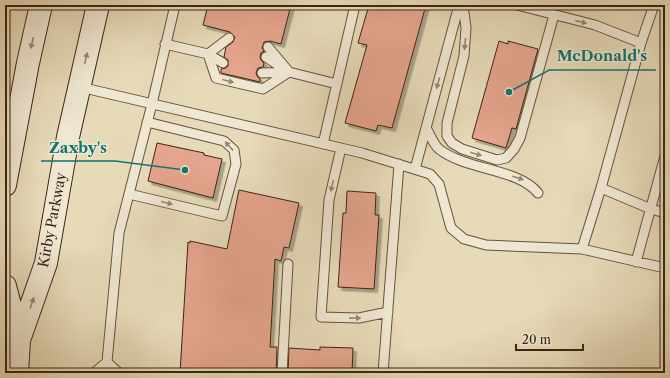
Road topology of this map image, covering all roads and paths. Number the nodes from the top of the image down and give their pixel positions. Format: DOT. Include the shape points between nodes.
graph roads {
  1 [pos="41,5"];
  2 [pos="98,5"];
  3 [pos="175,5"];
  4 [pos="355,5"];
  5 [pos="459,5"];
  6 [pos="462,5"];
  7 [pos="517,5"];
  8 [pos="654,5"];
  9 [pos="554,15"];
  10 [pos="229,38"];
  11 [pos="641,43"];
  12 [pos="166,44"];
  13 [pos="268,47"];
  14 [pos="226,48"];
  15 [pos="208,54"];
  16 [pos="266,57"];
  17 [pos="222,63"];
  18 [pos="289,72"];
  19 [pos="262,73"];
  20 [pos="337,84"];
  21 [pos="80,87"];
  22 [pos="152,104"];
  23 [pos="147,122"];
  24 [pos="426,128"];
  25 [pos="323,144"];
  26 [pos="341,148"];
  27 [pos="665,156"];
  28 [pos="399,164"];
  29 [pos="415,169"];
  30 [pos="5,185"];
  31 [pos="601,188"];
  32 [pos="538,193"];
  33 [pos="129,194"];
  34 [pos="651,209"];
  35 [pos="665,213"];
  36 [pos="582,249"];
  37 [pos="636,262"];
  38 [pos="288,264"];
  39 [pos="665,268"];
  40 [pos="5,286"];
  41 [pos="388,312"];
  42 [pos="19,340"];
  43 [pos="107,362"];
  44 [pos="17,373"];
  45 [pos="94,373"];
  46 [pos="119,373"];
  47 [pos="282,373"];
  48 [pos="383,373"];
  1 -- 30 [label="main road, one-way"];
  21 -- 2 [label="main road, Kirby Parkway, one-way"];
  3 -- 12 [label="lane"];
  4 -- 20 [label="lane"];
  5 -- 24 [label="lane, one-way"];
  6 -- 9 [label="lane, one-way" via="466,28 464,56 447,123 447,136 452,143 462,149 497,160 506,158 520,138"];
  7 -- 9 [label="lane"];
  8 -- 11 [label="lane"];
  9 -- 11 [label="lane, one-way" via="595,25"];
  10 -- 15 [label="lane"];
  11 -- 31 [label="lane"];
  12 -- 15 [label="lane"];
  12 -- 22 [label="lane"];
  13 -- 18 [label="lane"];
  14 -- 15 [label="lane"];
  15 -- 17 [label="lane"];
  15 -- 18 [label="lane, one-way" via="216,78 263,89"];
  16 -- 18 [label="lane"];
  18 -- 19 [label="lane"];
  18 -- 20 [label="lane"];
  20 -- 25 [label="lane"];
  21 -- 22 [label="lane"];
  42 -- 21 [label="main road, Kirby Parkway, one-way" via="46,263 68,137"];
  22 -- 23 [label="lane"];
  22 -- 25 [label="lane"];
  23 -- 33 [label="lane"];
  33 -- 23 [label="lane, one-way" via="222,216 236,164 234,150 224,141"];
  24 -- 29 [label="lane"];
  24 -- 32 [label="lane, one-way" via="438,148 456,159 524,180"];
  25 -- 26 [label="lane"];
  26 -- 28 [label="lane"];
  26 -- 41 [label="lane, one-way" via="329,200 321,317 359,318"];
  27 -- 34 [label="lane"];
  28 -- 29 [label="lane"];
  28 -- 41 [label="lane"];
  29 -- 36 [label="lane" via="430,174 439,184 451,228 464,239 486,245"];
  31 -- 34 [label="lane"];
  31 -- 36 [label="lane"];
  33 -- 43 [label="lane" via="119,233"];
  34 -- 35 [label="lane"];
  34 -- 37 [label="lane"];
  36 -- 37 [label="lane"];
  37 -- 39 [label="lane"];
  38 -- 47 [label="lane"];
  40 -- 42 [label="main road, Kirby Parkway"];
  41 -- 48 [label="lane"];
  42 -- 44 [label="main road, Kirby Parkway"];
  43 -- 45 [label="lane"];
  43 -- 46 [label="lane"];
}
